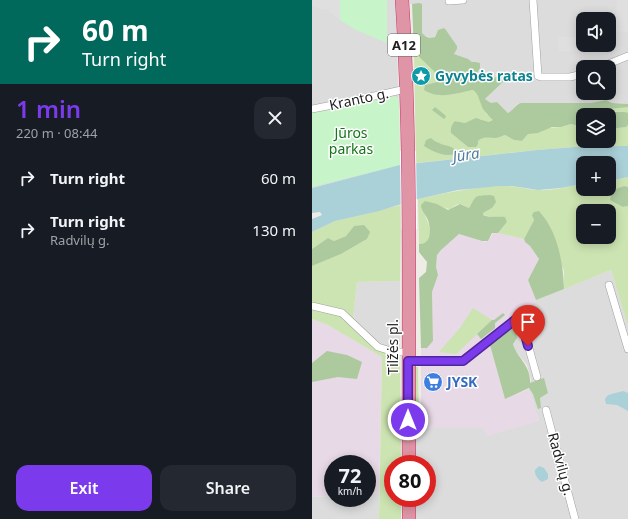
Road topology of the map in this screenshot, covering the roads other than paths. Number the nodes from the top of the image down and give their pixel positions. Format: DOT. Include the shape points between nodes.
graph roads {
  1 [pos="402,0"];
  2 [pos="464,0"];
  3 [pos="533,0"];
  4 [pos="449,1"];
  5 [pos="628,56"];
  6 [pos="616,61"];
  7 [pos="576,76"];
  8 [pos="406,89"];
  9 [pos="312,108"];
  10 [pos="609,285"];
  11 [pos="312,306"];
  12 [pos="628,349"];
  13 [pos="408,357"];
  14 [pos="537,377"];
  15 [pos="546,410"];
  16 [pos="409,455"];
  17 [pos="409,507"];
  18 [pos="409,519"];
  19 [pos="575,519"];
  1 -- 8 [label="highway, A12"];
  2 -- 4 [label="street"];
  3 -- 7 [label="street" via="538,76 541,78"];
  5 -- 6 [label="street"];
  8 -- 9 [label="street, Kranto g."];
  8 -- 13 [label="highway, Tilžės pl. / A12"];
  10 -- 12 [label="street"];
  11 -- 13 [label="street" via="342,313 378,347"];
  13 -- 14 [label="street" via="463,361 520,316"];
  13 -- 16 [label="highway, Tilžės pl. / A12"];
  15 -- 19 [label="street, Radvilų g."];
  17 -- 18 [label="highway"];
}
